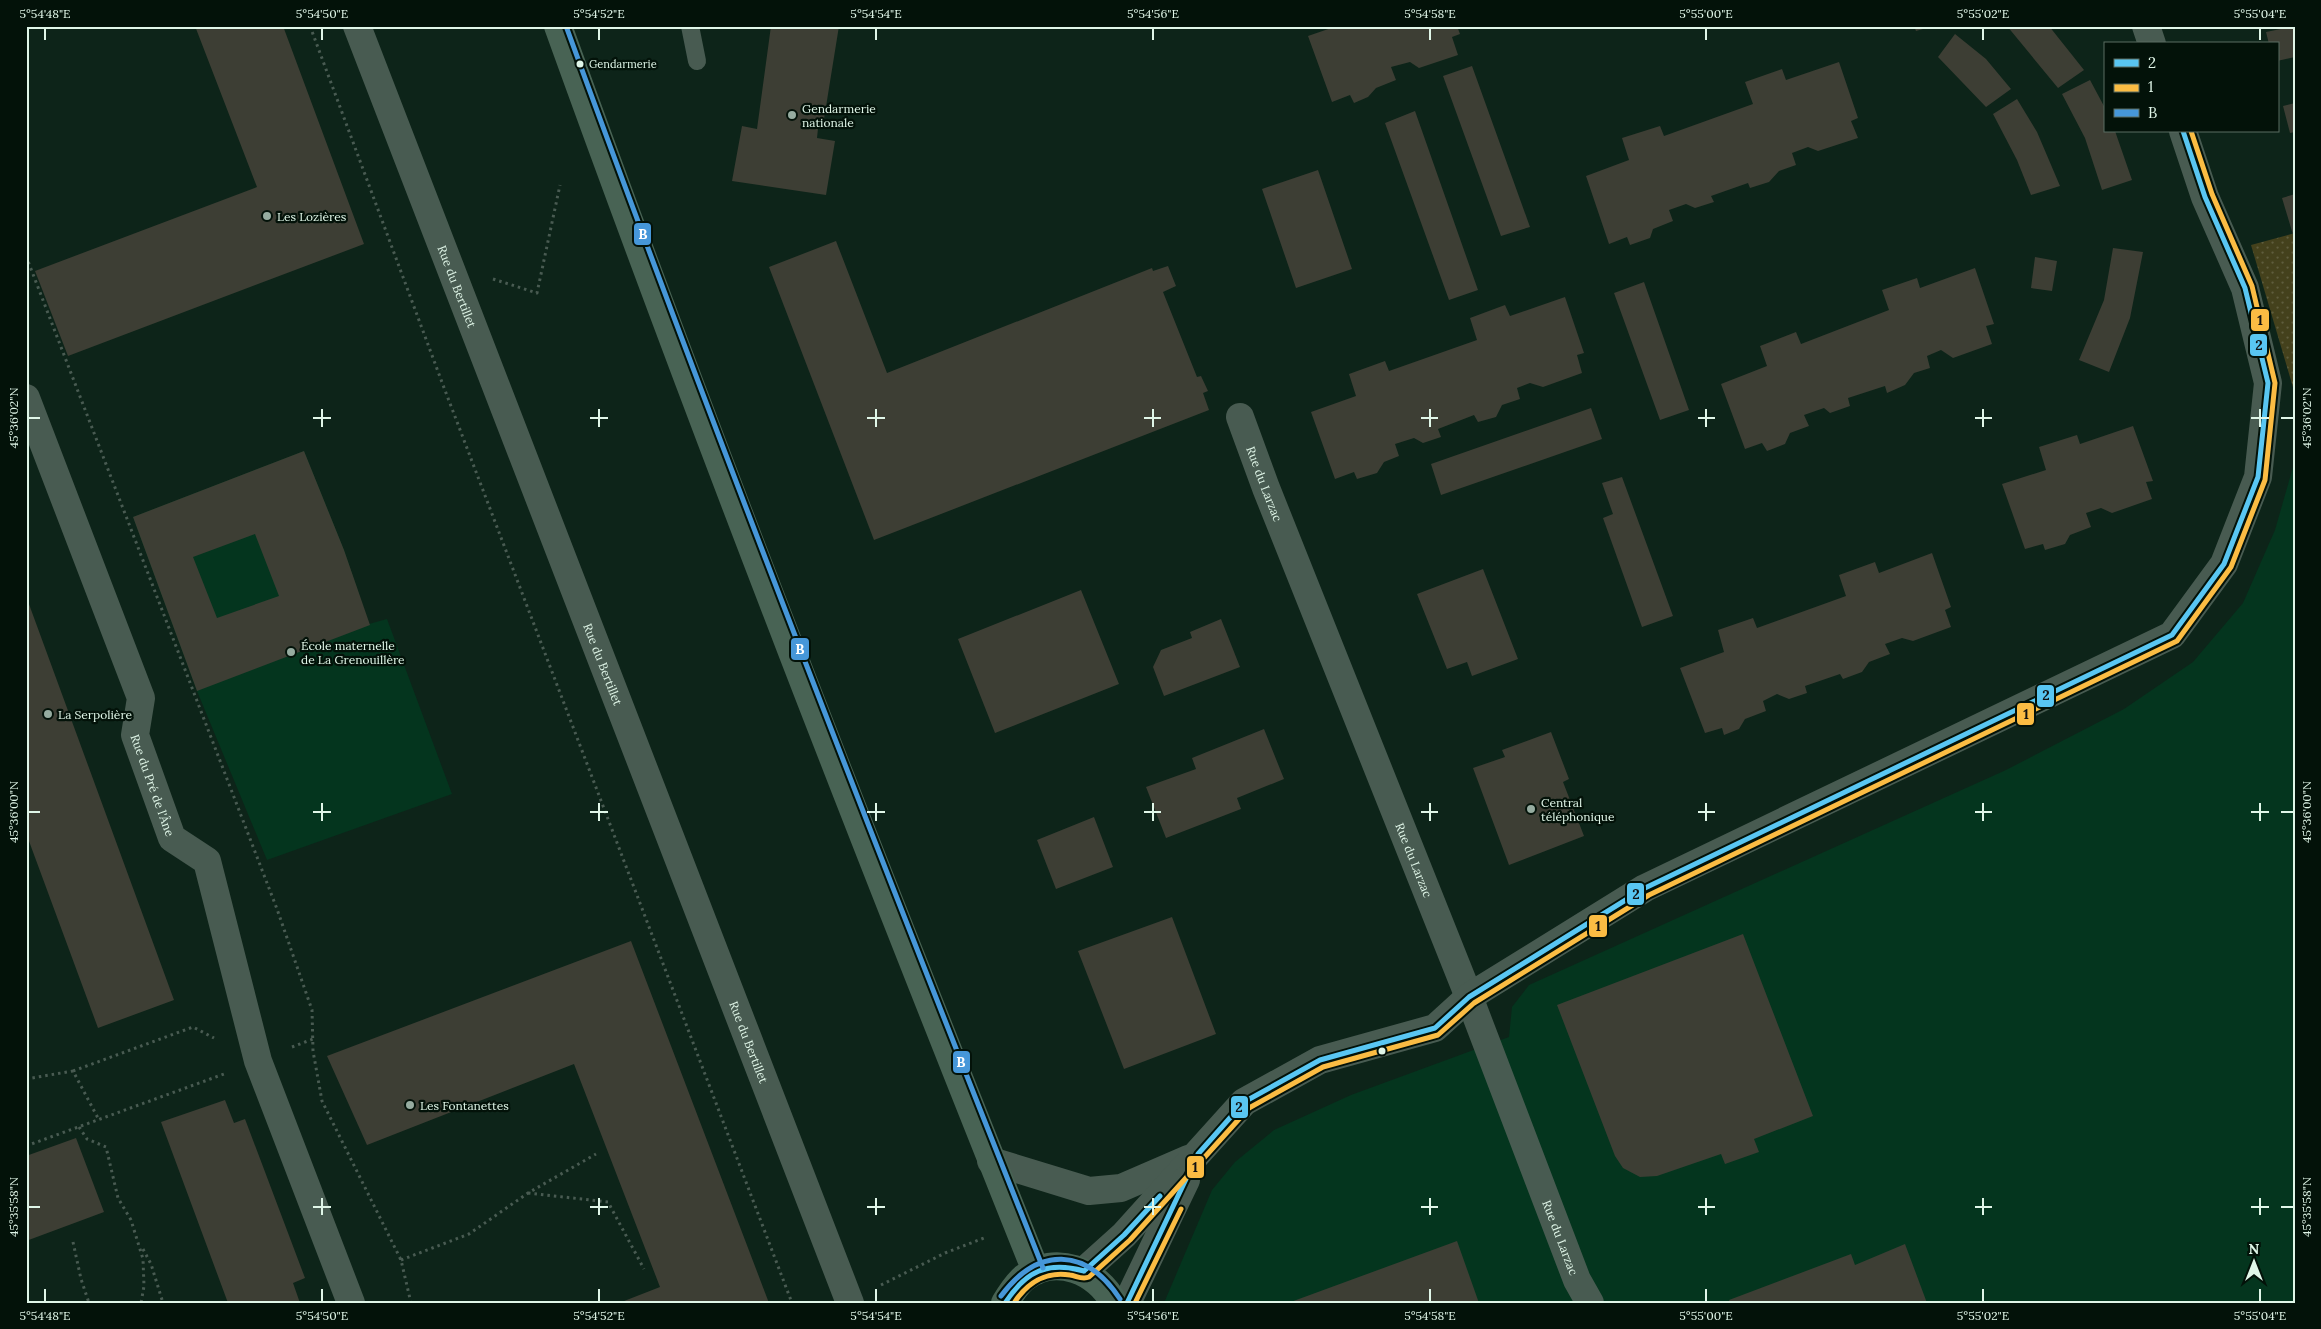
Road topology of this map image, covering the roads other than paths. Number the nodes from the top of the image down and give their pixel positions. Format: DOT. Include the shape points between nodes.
graph roads {
  1 [pos="357,26"];
  2 [pos="558,26"];
  3 [pos="690,26"];
  4 [pos="2146,26"];
  5 [pos="2151,42"];
  6 [pos="697,61"];
  7 [pos="2183,132"];
  8 [pos="26,398"];
  9 [pos="1240,417"];
  10 [pos="1469,997"];
  11 [pos="1198,1154"];
  12 [pos="991,1161"];
  13 [pos="1036,1272"];
  14 [pos="1084,1272"];
  15 [pos="849,1302"];
  16 [pos="351,1303"];
  17 [pos="1005,1303"];
  18 [pos="1114,1303"];
  19 [pos="1127,1303"];
  20 [pos="1590,1303"];
  1 -- 15 [label="street, Rue du Bertillet"];
  2 -- 12 [label="main road" via="742,520"];
  3 -- 6 [label="lane"];
  4 -- 5 [label="street"];
  7 -- 10 [label="street" via="2205,197 2245,288 2268,383 2258,477 2224,564 2172,635 1645,888"];
  8 -- 16 [label="street, Rue du Pré de l'Âne" via="141,698 135,735 172,838 207,861 258,1061"];
  9 -- 10 [label="street, Rue du Larzac"];
  10 -- 11 [label="street" via="1434,1028 1320,1060 1244,1102"];
  10 -- 20 [label="street, Rue du Larzac" via="1576,1280"];
  11 -- 12 [label="street" via="1121,1188 1089,1190"];
  11 -- 14 [label="street"];
  11 -- 19 [label="street"];
  12 -- 13 [label="main road"];
  13 -- 14 [label="main road" via="1059,1266"];
  13 -- 17 [label="main road" via="1013,1288"];
  14 -- 18 [label="main road" via="1108,1291"];
}
